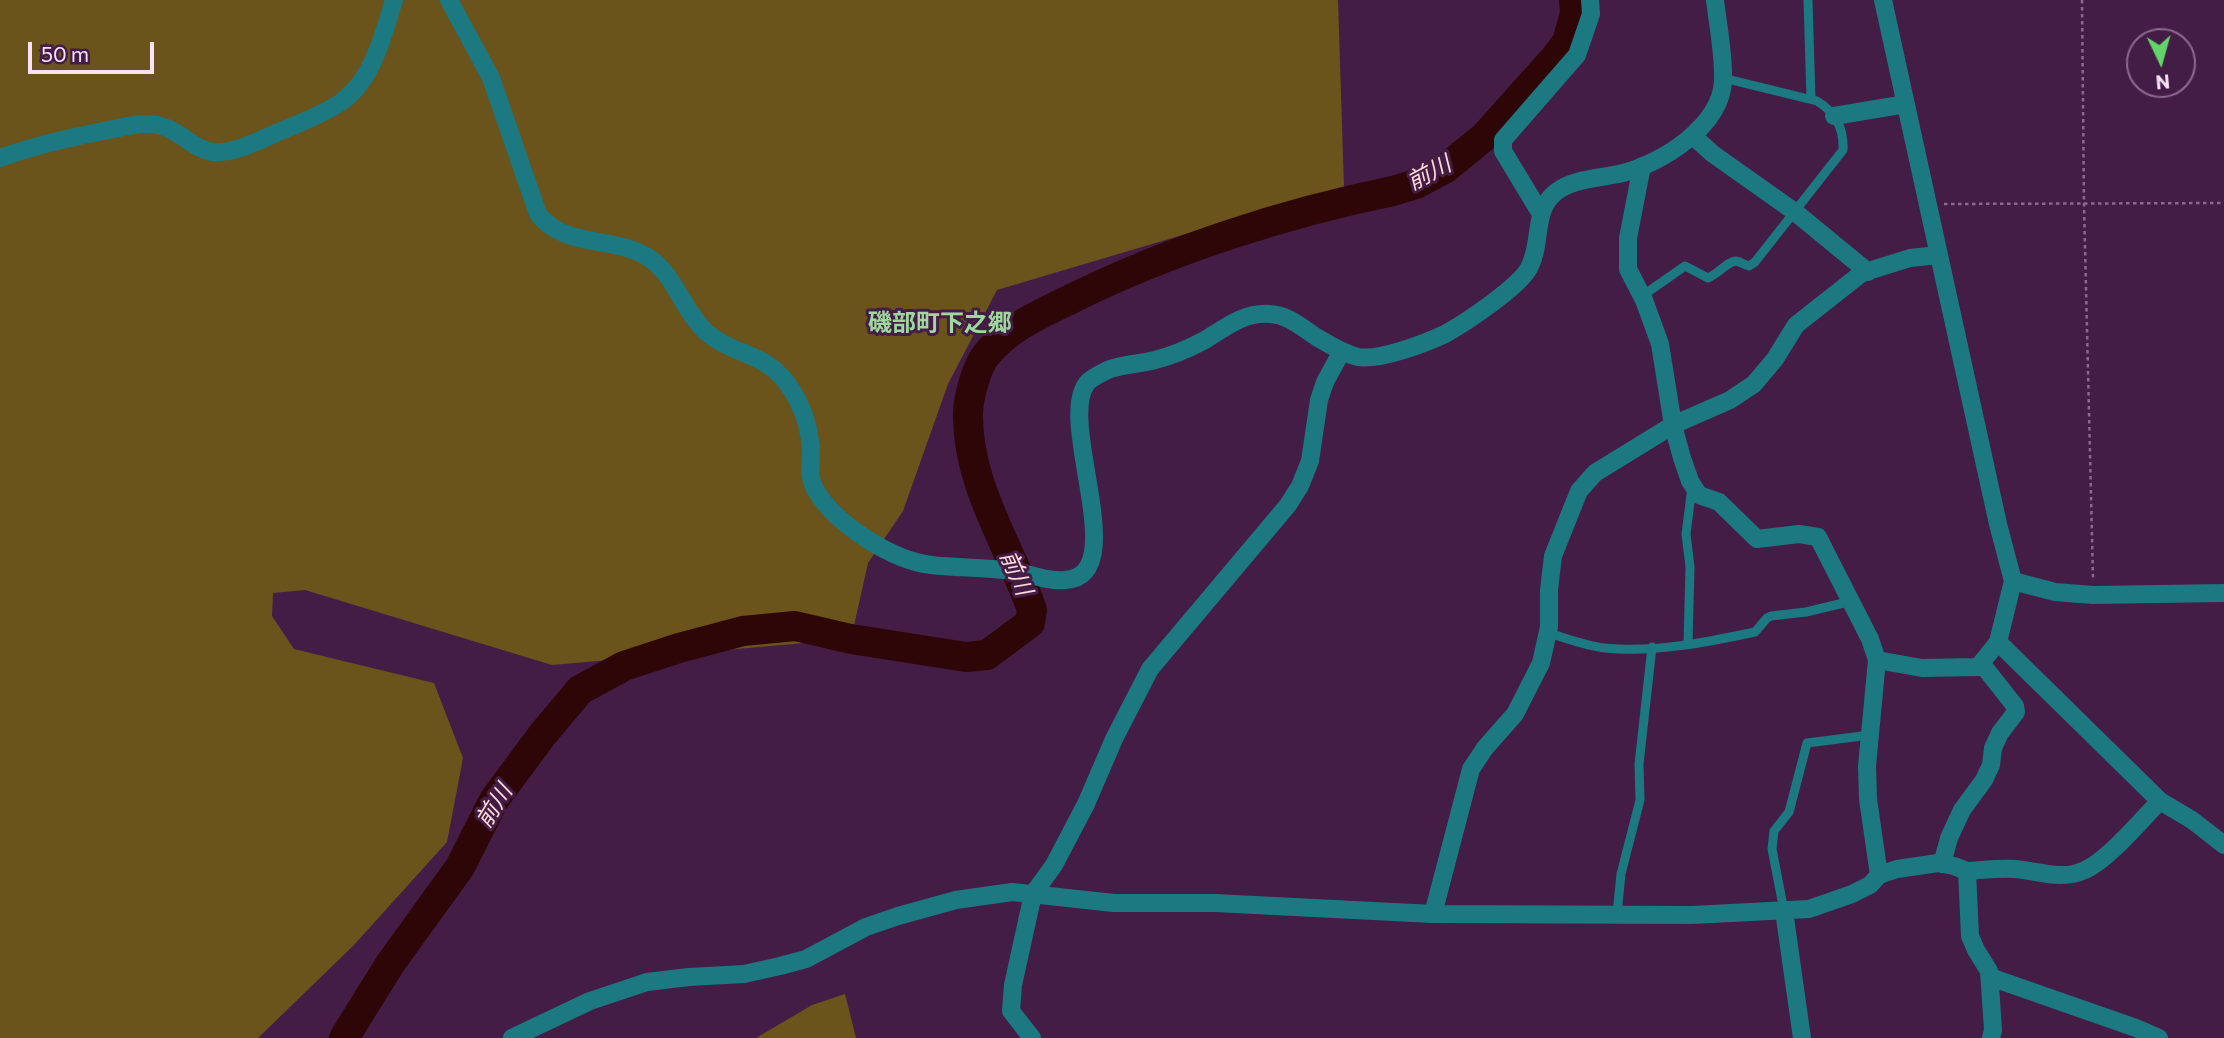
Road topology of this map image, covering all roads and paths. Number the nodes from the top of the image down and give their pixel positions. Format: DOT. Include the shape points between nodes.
graph roads {
  1 [pos="394,0"];
  2 [pos="449,0"];
  3 [pos="1590,0"];
  4 [pos="1715,0"];
  5 [pos="1808,0"];
  6 [pos="1883,0"];
  7 [pos="2082,0"];
  8 [pos="1723,78"];
  9 [pos="1811,99"];
  10 [pos="1906,104"];
  11 [pos="1834,116"];
  12 [pos="1694,137"];
  13 [pos="0,158"];
  14 [pos="1642,166"];
  15 [pos="2224,203"];
  16 [pos="1927,204"];
  17 [pos="2084,205"];
  18 [pos="1795,212"];
  19 [pos="1541,214"];
  20 [pos="1937,255"];
  21 [pos="1868,272"];
  22 [pos="1642,296"];
  23 [pos="1342,351"];
  24 [pos="1674,425"];
  25 [pos="1693,486"];
  26 [pos="2013,581"];
  27 [pos="2224,593"];
  28 [pos="2093,596"];
  29 [pos="1852,601"];
  30 [pos="1548,632"];
  31 [pos="1998,642"];
  32 [pos="1688,644"];
  33 [pos="1652,647"];
  34 [pos="1877,660"];
  35 [pos="1981,663"];
  36 [pos="1870,735"];
  37 [pos="2160,801"];
  38 [pos="2224,845"];
  39 [pos="1942,864"];
  40 [pos="1967,871"];
  41 [pos="1879,876"];
  42 [pos="1033,894"];
  43 [pos="1784,911"];
  44 [pos="1433,914"];
  45 [pos="1617,914"];
  46 [pos="1990,977"];
  47 [pos="512,1038"];
  48 [pos="1032,1038"];
  49 [pos="1802,1038"];
  50 [pos="1991,1038"];
  51 [pos="2159,1038"];
  1 -- 13 [label="street" via="374,58 355,90 325,111 254,142 211,152 177,131 147,124 83,135"];
  2 -- 23 [label="street" via="491,78 533,205 545,223 568,235 629,248 650,258 704,330 772,366 801,406 808,428 810,480 816,492 847,524 904,558 930,565 1016,571 1058,581 1081,576 1095,544 1080,418 1088,381 1107,370 1154,360 1201,342 1249,315 1282,316"];
  3 -- 19 [label="street" via="1591,14 1577,55 1503,140 1503,151"];
  4 -- 8 [label="street"];
  5 -- 9 [label="lane"];
  6 -- 10 [label="street"];
  7 -- 17 [label="path"];
  8 -- 9 [label="lane"];
  8 -- 12 [label="street" via="1720,97"];
  9 -- 11 [label="lane" via="1828,107"];
  10 -- 11 [label="street"];
  10 -- 16 [label="street"];
  11 -- 18 [label="lane" via="1843,136 1843,150"];
  12 -- 14 [label="street"];
  12 -- 18 [label="street"];
  14 -- 19 [label="street" via="1569,184 1545,201"];
  14 -- 22 [label="street" via="1628,238 1628,270"];
  15 -- 17 [label="path"];
  16 -- 17 [label="path"];
  16 -- 20 [label="street"];
  17 -- 28 [label="path"];
  18 -- 21 [label="street"];
  18 -- 22 [label="lane" via="1749,266 1736,261 1708,278 1685,265"];
  19 -- 23 [label="street" via="1529,268 1515,285 1454,328 1380,356 1360,357"];
  20 -- 21 [label="street" via="1910,258"];
  20 -- 26 [label="street"];
  21 -- 24 [label="street" via="1796,325 1754,384"];
  22 -- 24 [label="street" via="1660,344"];
  23 -- 42 [label="street" via="1319,400 1310,461 1300,486 1150,669 1086,804"];
  24 -- 25 [label="street"];
  24 -- 30 [label="street" via="1595,473 1579,491 1553,556"];
  25 -- 29 [label="street" via="1699,495 1719,502 1757,539 1799,534 1818,537"];
  25 -- 32 [label="lane" via="1686,534"];
  26 -- 28 [label="street"];
  26 -- 31 [label="street"];
  27 -- 28 [label="street"];
  29 -- 32 [label="lane" via="1771,616 1755,632"];
  29 -- 34 [label="street"];
  30 -- 33 [label="lane" via="1604,648"];
  30 -- 44 [label="street" via="1541,663 1515,714 1471,769"];
  31 -- 35 [label="street"];
  31 -- 37 [label="street"];
  32 -- 33 [label="lane"];
  33 -- 45 [label="lane" via="1639,764 1640,800 1620,874"];
  34 -- 35 [label="street" via="1923,667 1978,667"];
  34 -- 36 [label="street"];
  35 -- 39 [label="street" via="2016,712 2000,733 1984,780 1962,810"];
  36 -- 41 [label="street" via="1868,799"];
  36 -- 43 [label="lane" via="1807,743 1789,812 1774,831 1772,849"];
  37 -- 38 [label="street"];
  37 -- 40 [label="street" via="2086,870 2071,875 2017,869"];
  39 -- 40 [label="street"];
  39 -- 41 [label="street" via="1897,869"];
  40 -- 46 [label="street" via="1970,936"];
  41 -- 43 [label="street" via="1852,894 1809,909"];
  42 -- 44 [label="street" via="1114,903"];
  42 -- 47 [label="street" via="1012,892 956,900 898,916 866,927 806,959 780,966 744,974 647,982 590,1001"];
  42 -- 48 [label="street" via="1011,1011"];
  43 -- 45 [label="street"];
  43 -- 49 [label="street"];
  44 -- 45 [label="street"];
  46 -- 50 [label="street"];
  46 -- 51 [label="street"];
}
